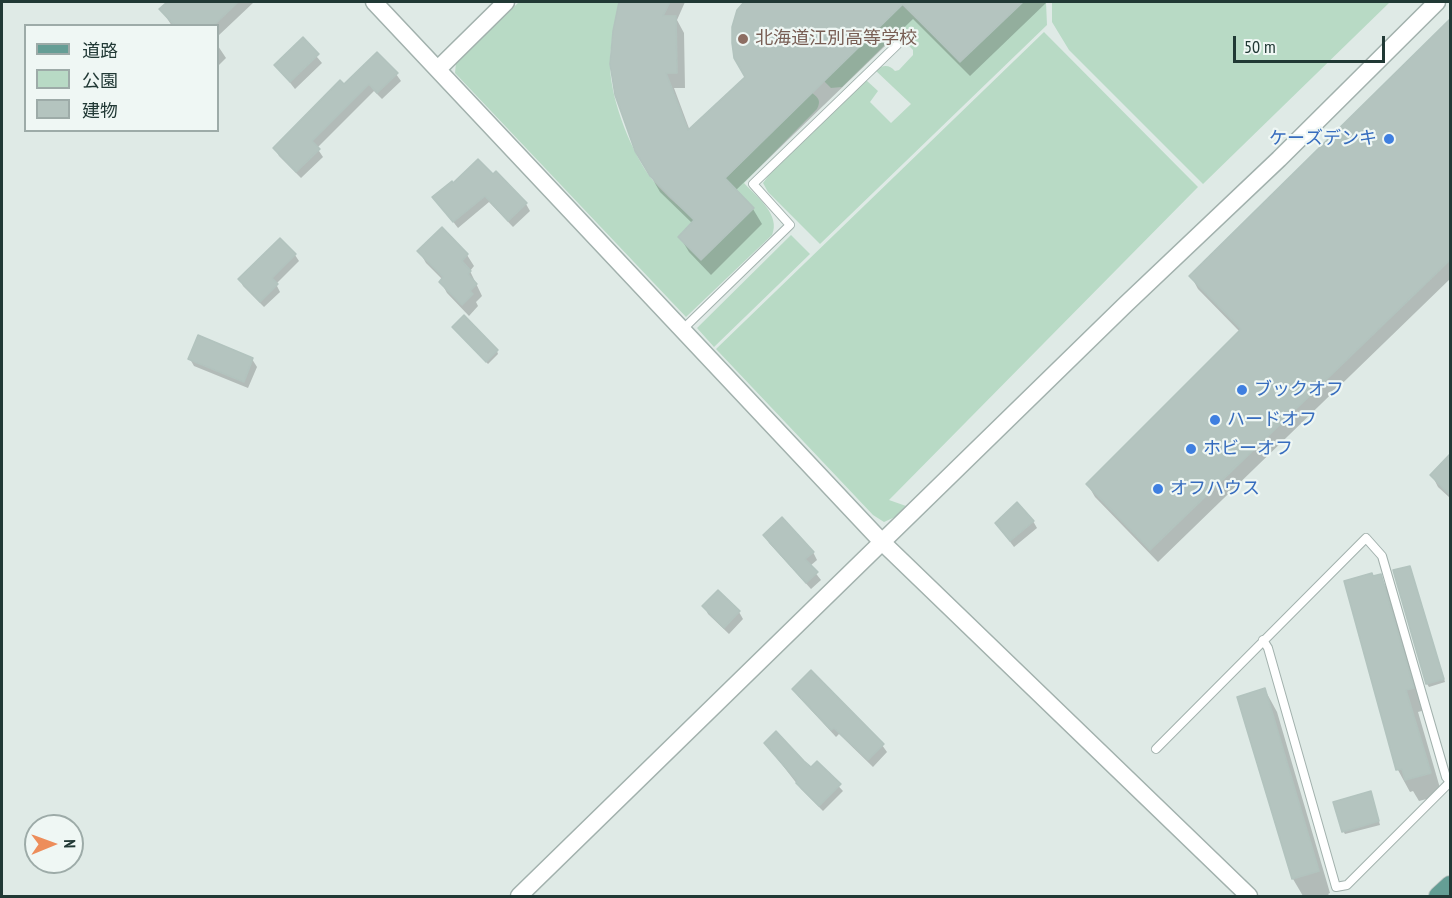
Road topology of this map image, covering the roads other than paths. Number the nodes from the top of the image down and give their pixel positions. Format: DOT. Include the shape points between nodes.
graph roads {
  1 [pos="374,2"];
  2 [pos="506,2"];
  3 [pos="1437,2"];
  4 [pos="897,45"];
  5 [pos="438,69"];
  6 [pos="682,330"];
  7 [pos="882,542"];
  8 [pos="1263,640"];
  9 [pos="1156,749"];
  10 [pos="1450,782"];
  11 [pos="1450,885"];
  12 [pos="519,897"];
  13 [pos="1250,897"];
  14 [pos="1438,897"];
  1 -- 5 [label="street"];
  2 -- 5 [label="street"];
  3 -- 7 [label="street"];
  4 -- 6 [label="lane" via="753,184 790,225"];
  5 -- 6 [label="street"];
  6 -- 7 [label="street"];
  7 -- 12 [label="street"];
  7 -- 13 [label="street"];
  8 -- 9 [label="lane"];
  8 -- 10 [label="lane" via="1366,538 1382,556"];
  8 -- 10 [label="lane" via="1336,887 1347,885"];
  11 -- 14 [label="main road"];
}
